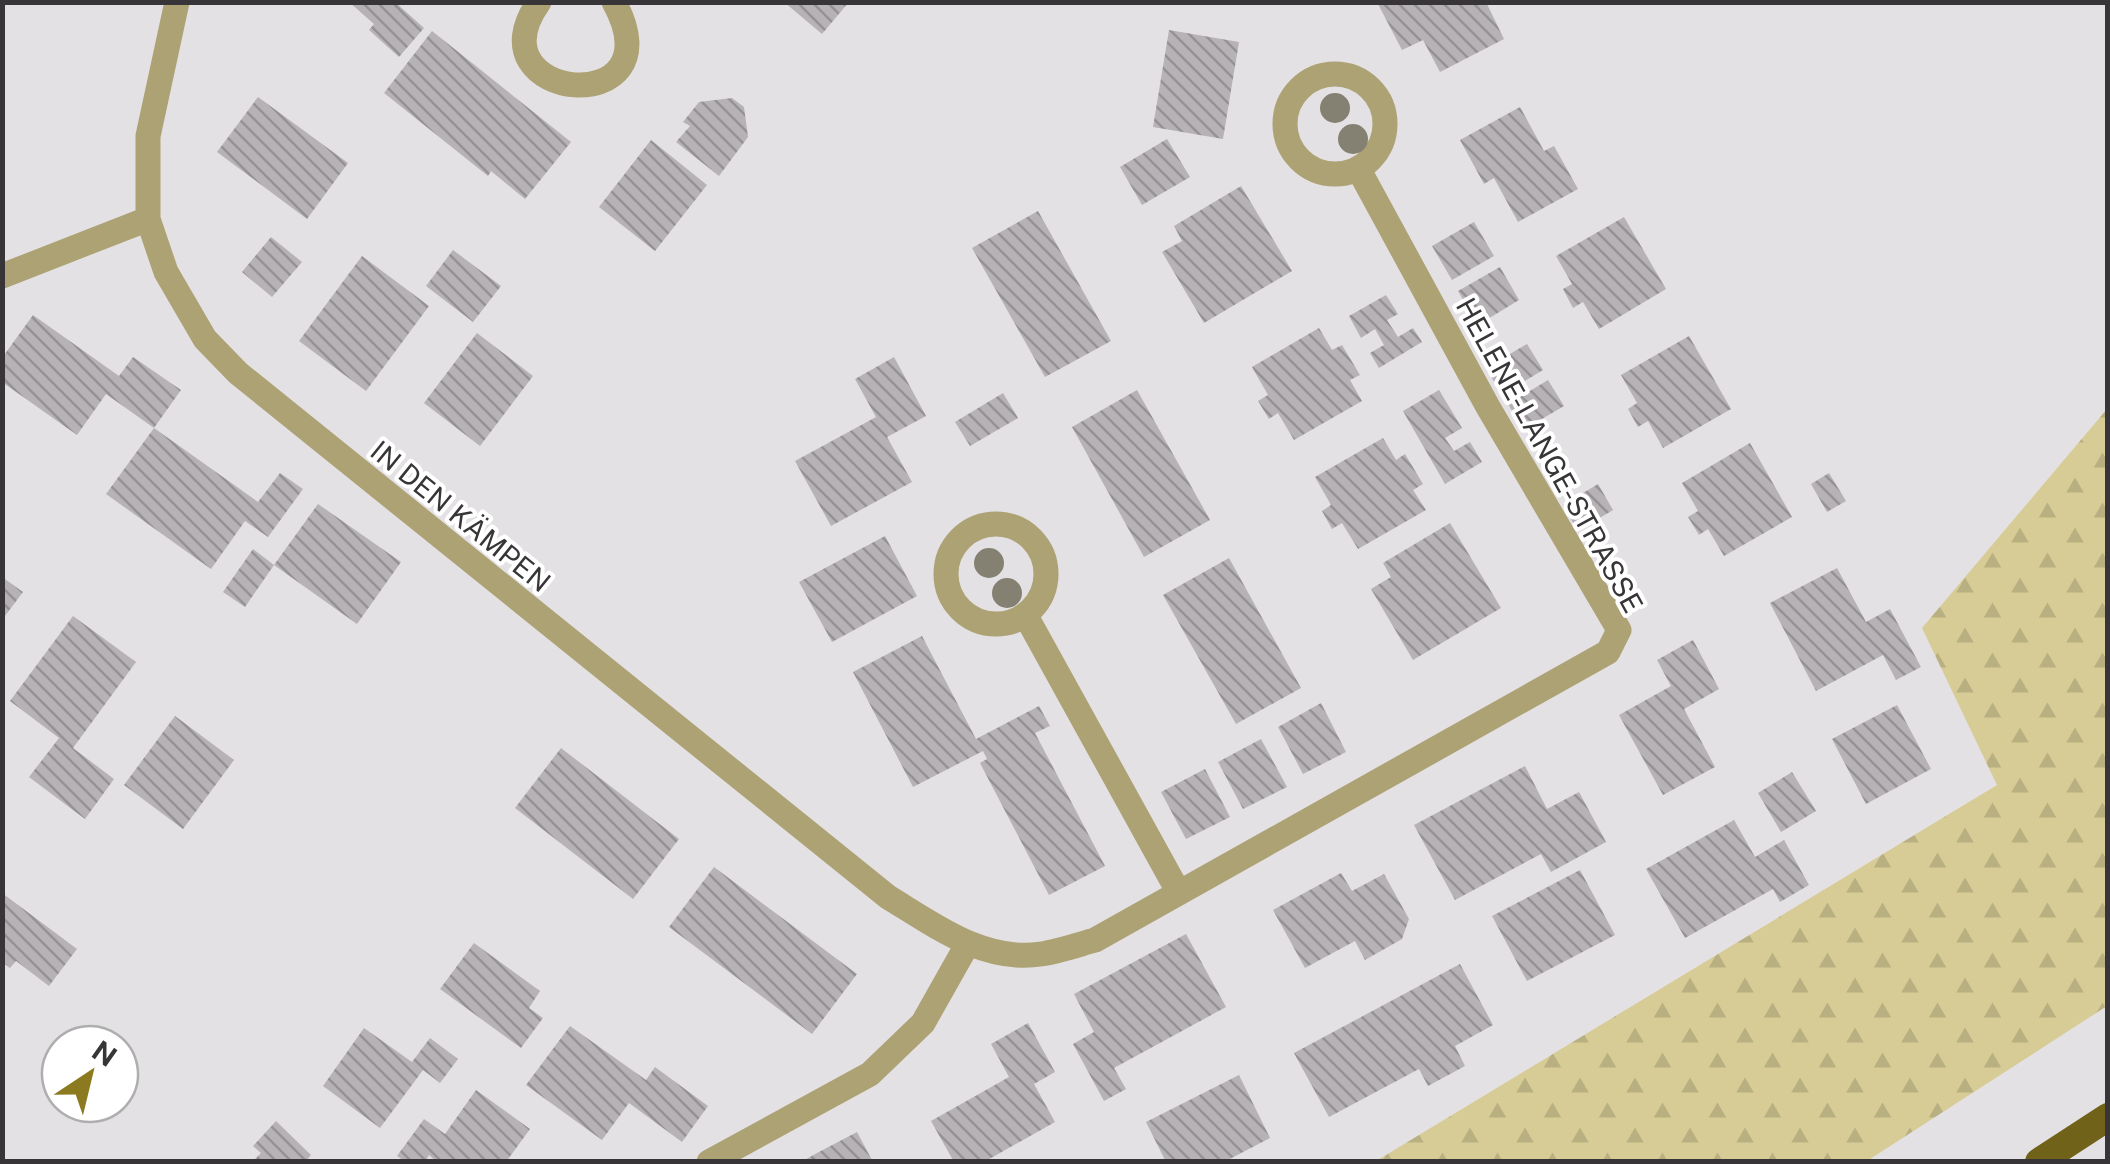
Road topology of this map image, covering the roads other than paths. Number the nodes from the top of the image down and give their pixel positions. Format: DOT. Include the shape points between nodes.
graph roads {
  1 [pos="177,2"];
  2 [pos="614,2"];
  3 [pos="538,3"];
  4 [pos="1359,170"];
  5 [pos="148,219"];
  6 [pos="2,276"];
  7 [pos="1026,616"];
  8 [pos="1178,893"];
  9 [pos="967,944"];
  10 [pos="2108,1116"];
  11 [pos="709,1162"];
  12 [pos="2039,1162"];
  1 -- 5 [label="street, IN DEN KÄMPEN" via="148,136"];
  2 -- 3 [label="street" via="627,26 625,54 614,73 589,88 556,85 532,63 527,22"];
  4 -- 4 [label="street" via="1333,175 1307,167 1290,147 1287,107 1301,86 1322,75 1345,74 1366,82 1380,100 1386,126 1378,151"];
  4 -- 8 [label="street, HELENE-LANGE-STRASSE" via="1619,630 1608,652"];
  5 -- 6 [label="street"];
  5 -- 9 [label="street, IN DEN KÄMPEN" via="166,272 205,338 238,372 864,879"];
  7 -- 7 [label="street" via="1043,594 1047,566 1035,541 1012,525 984,525 962,536 949,556 946,580 957,606 980,622 1004,624"];
  7 -- 8 [label="street"];
  8 -- 9 [label="street, HELENE-LANGE-STRASSE" via="1095,940 1039,954"];
  9 -- 11 [label="street" via="924,1023 870,1074"];
  10 -- 12 [label="highway"];
}
